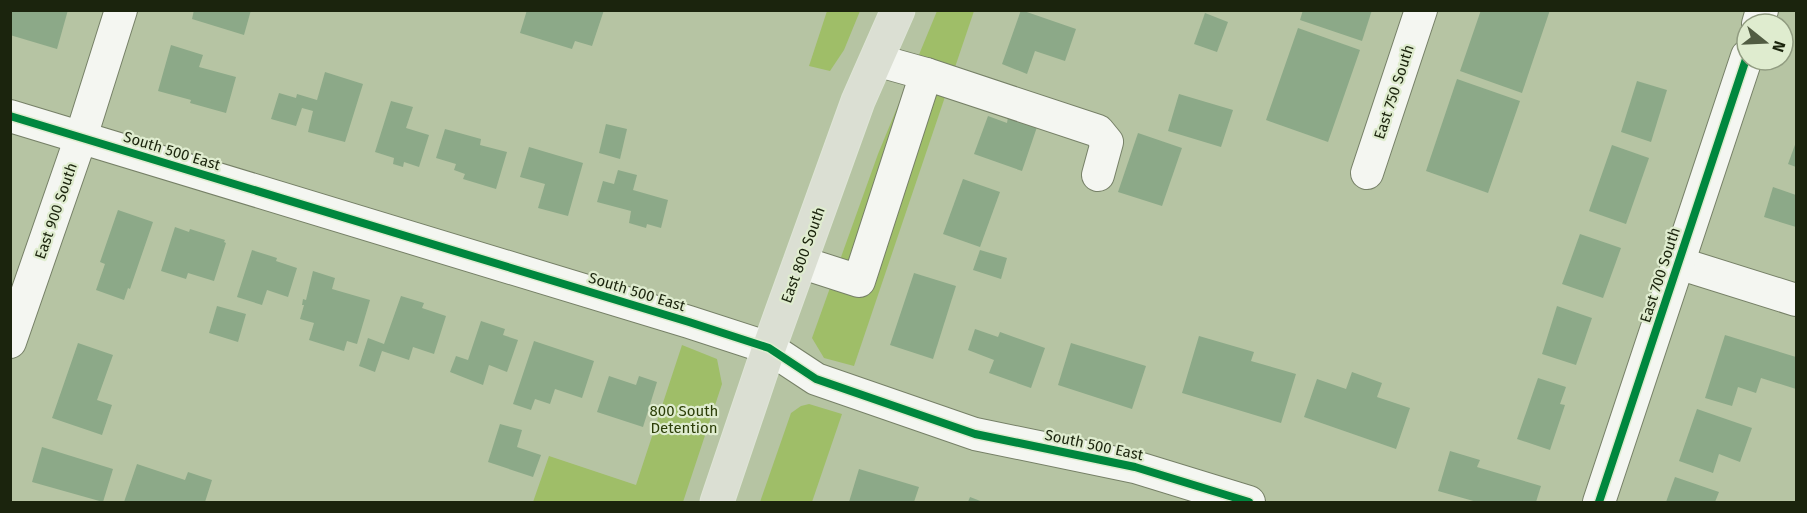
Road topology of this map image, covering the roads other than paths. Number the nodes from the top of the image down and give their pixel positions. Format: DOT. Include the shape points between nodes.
graph roads {
  1 [pos="121,10"];
  2 [pos="898,10"];
  3 [pos="1420,10"];
  4 [pos="876,60"];
  5 [pos="1742,72"];
  6 [pos="926,74"];
  7 [pos="10,116"];
  8 [pos="81,137"];
  9 [pos="1367,173"];
  10 [pos="1098,175"];
  11 [pos="800,262"];
  12 [pos="1678,263"];
  13 [pos="1797,300"];
  14 [pos="10,342"];
  15 [pos="769,348"];
  16 [pos="717,502"];
  17 [pos="1249,502"];
  18 [pos="1599,502"];
  1 -- 8 [label="street, East 900 South"];
  2 -- 4 [label="main road, East 800 South"];
  3 -- 9 [label="street, East 750 South"];
  4 -- 6 [label="street"];
  4 -- 11 [label="main road, East 800 South"];
  5 -- 12 [label="street, East 700 South"];
  6 -- 10 [label="street" via="1098,131 1107,142"];
  6 -- 11 [label="street" via="860,281"];
  7 -- 8 [label="street, South 500 East"];
  8 -- 14 [label="street, East 900 South"];
  8 -- 15 [label="street, South 500 East"];
  11 -- 15 [label="main road, East 800 South"];
  12 -- 13 [label="street"];
  12 -- 18 [label="street, East 700 South"];
  15 -- 16 [label="main road, East 800 South"];
  15 -- 17 [label="street, South 500 East" via="816,379 975,434 1135,467"];
}
